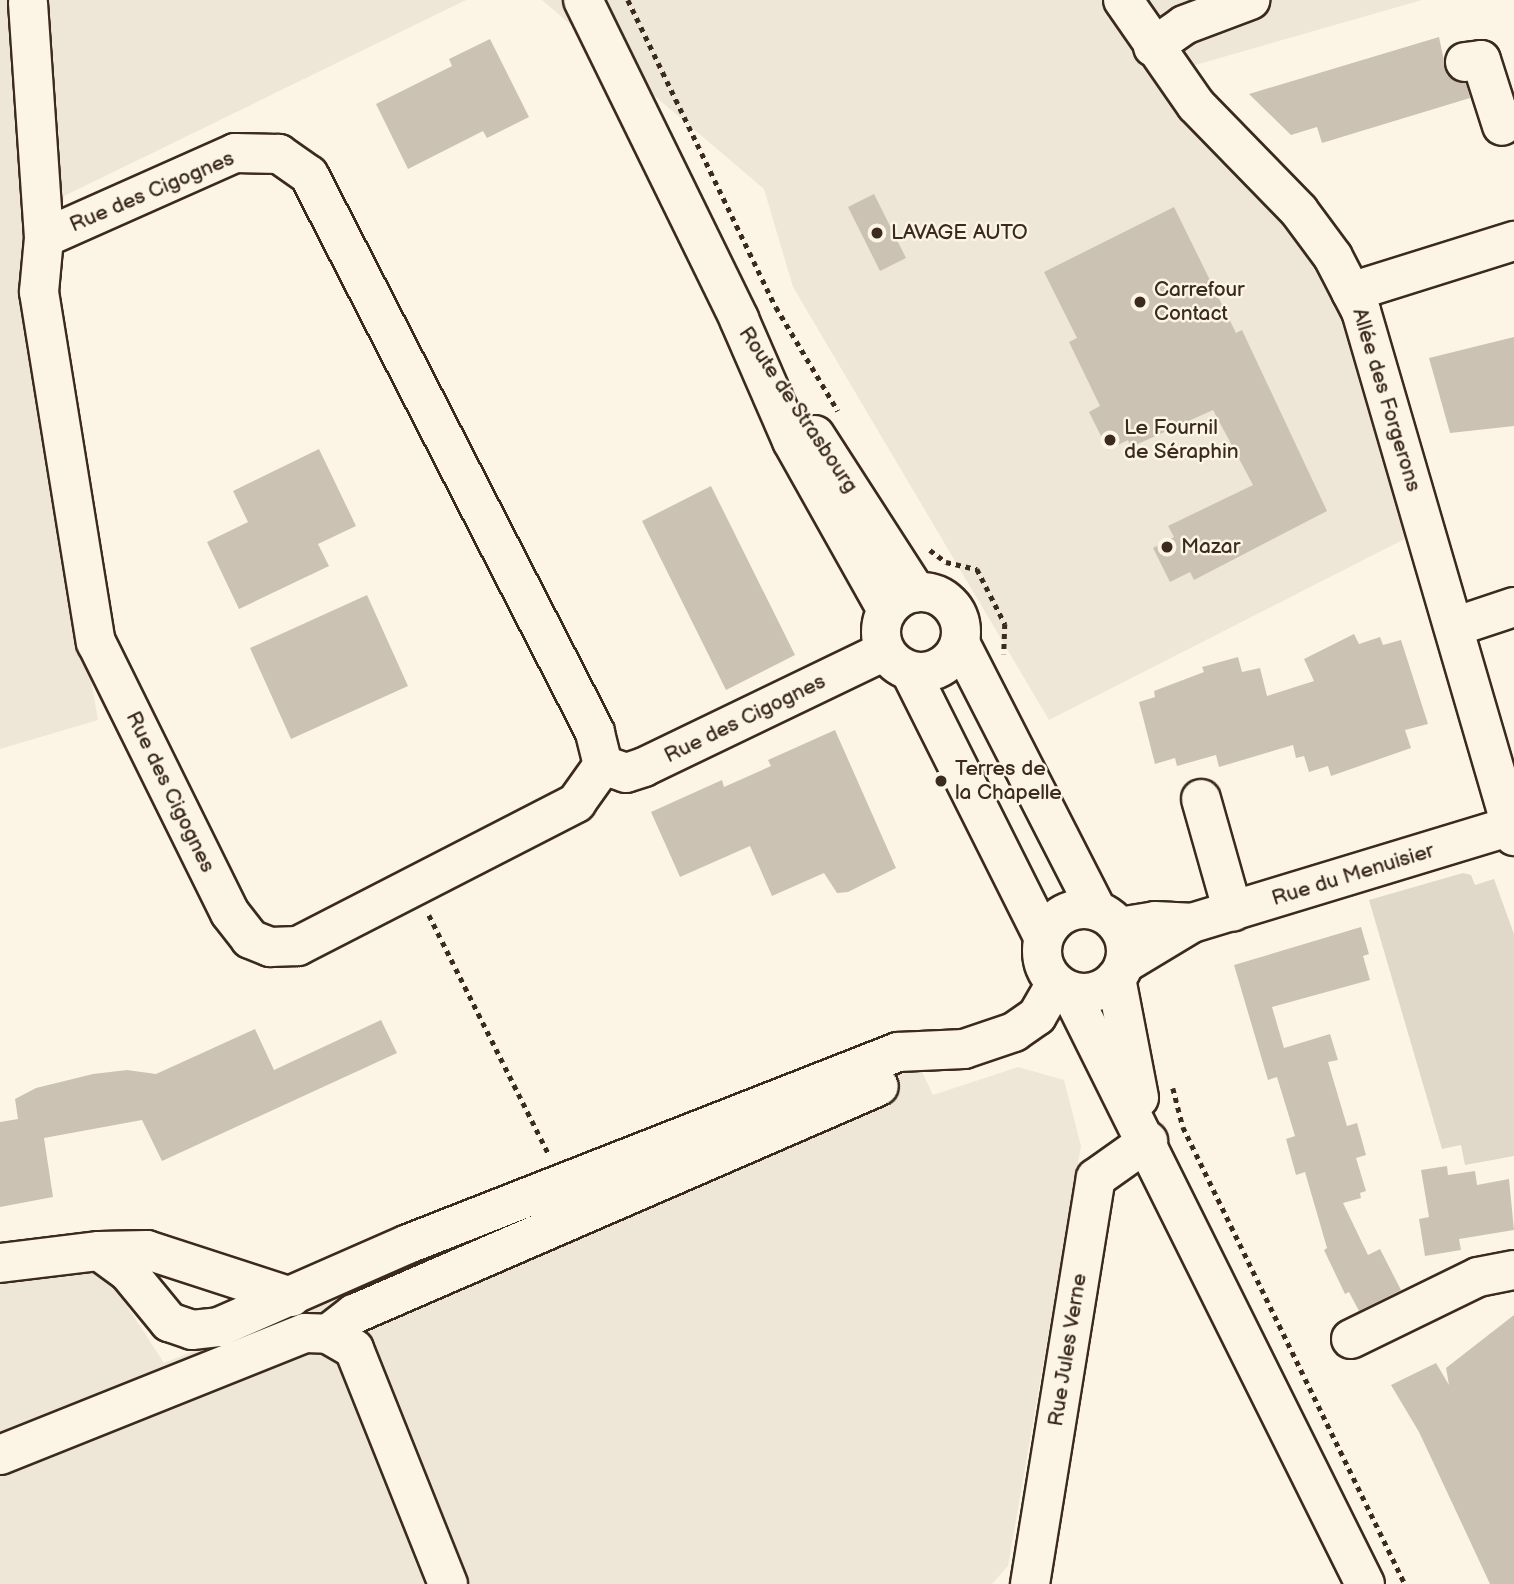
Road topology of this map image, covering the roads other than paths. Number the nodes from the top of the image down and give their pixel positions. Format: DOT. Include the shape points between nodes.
graph roads {
  1 [pos="583,0"];
  2 [pos="1124,0"];
  3 [pos="1250,0"];
  4 [pos="32,1"];
  5 [pos="1153,47"];
  6 [pos="1465,62"];
  7 [pos="1502,126"];
  8 [pos="44,238"];
  9 [pos="1514,241"];
  10 [pos="1352,292"];
  11 [pos="901,601"];
  12 [pos="1514,607"];
  13 [pos="1454,627"];
  14 [pos="960,643"];
  15 [pos="898,661"];
  16 [pos="603,765"];
  17 [pos="1201,799"];
  18 [pos="1513,829"];
  19 [pos="1233,912"];
  20 [pos="1043,937"];
  21 [pos="1114,945"];
  22 [pos="1063,987"];
  23 [pos="964,1049"];
  24 [pos="1148,1141"];
  25 [pos="99,1251"];
  26 [pos="0,1262"];
  27 [pos="1514,1270"];
  28 [pos="292,1297"];
  29 [pos="328,1335"];
  30 [pos="1351,1339"];
  31 [pos="0,1455"];
  32 [pos="448,1584"];
  33 [pos="1030,1584"];
  34 [pos="1365,1584"];
  1 -- 11 [label="street, Route de Strasbourg" via="739,319"];
  2 -- 5 [label="street, Allée des Forgerons"];
  3 -- 5 [label="street" via="1184,25"];
  4 -- 8 [label="street, Rue des Cigognes"];
  5 -- 10 [label="street, Allée des Forgerons" via="1196,105 1299,211"];
  6 -- 7 [label="street" via="1481,60"];
  8 -- 16 [label="street, Rue des Cigognes" via="235,153 279,154 309,175 560,659 594,732"];
  8 -- 16 [label="street, Rue des Cigognes" via="39,292 96,642 230,913 250,939 270,947 298,946 576,803"];
  9 -- 10 [label="street"];
  10 -- 13 [label="street, Allée des Forgerons" via="1387,391"];
  11 -- 14 [label="street" via="942,597 961,630"];
  11 -- 15 [label="street" via="880,631"];
  12 -- 13 [label="street"];
  13 -- 18 [label="street, Allée des Forgerons"];
  14 -- 15 [label="street" via="946,664 935,670"];
  14 -- 21 [label="street"];
  15 -- 16 [label="street, Rue des Cigognes" via="644,767 626,773"];
  15 -- 20 [label="street"];
  17 -- 19 [label="street"];
  18 -- 19 [label="street, Rue du Menuisier"];
  19 -- 21 [label="street, Rue du Menuisier"];
  20 -- 21 [label="street" via="1059,916 1085,908"];
  20 -- 22 [label="street" via="1043,962"];
  21 -- 22 [label="street" via="1095,992"];
  21 -- 24 [label="street"];
  22 -- 23 [label="street" via="1023,1026"];
  22 -- 24 [label="street"];
  23 -- 28 [label="street" via="898,1052 408,1244"];
  23 -- 29 [label="street" via="354,1314"];
  24 -- 33 [label="street, Rue Jules Verne" via="1096,1178"];
  24 -- 34 [label="street"];
  25 -- 26 [label="street"];
  25 -- 28 [label="street" via="147,1250"];
  25 -- 28 [label="street" via="128,1272 169,1322 192,1330 219,1327"];
  27 -- 30 [label="street" via="1478,1277"];
  29 -- 31 [label="street" via="305,1333"];
  29 -- 32 [label="street" via="354,1349"];
}
